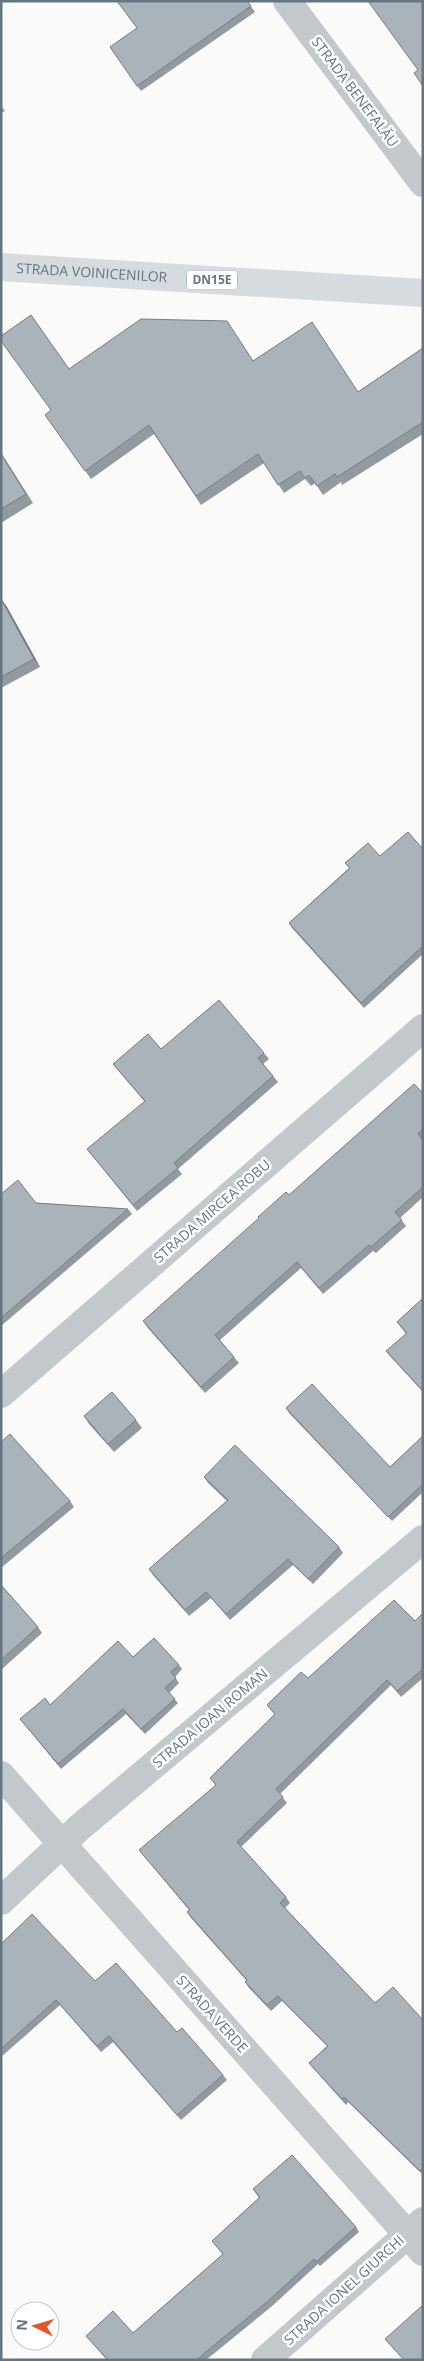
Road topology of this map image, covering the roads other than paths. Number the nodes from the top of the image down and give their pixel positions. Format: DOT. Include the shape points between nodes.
graph roads {
  1 [pos="287,1"];
  2 [pos="423,183"];
  3 [pos="1,267"];
  4 [pos="423,293"];
  5 [pos="423,1028"];
  6 [pos="1,1394"];
  7 [pos="423,1539"];
  8 [pos="1,1775"];
  9 [pos="64,1844"];
  10 [pos="1,1901"];
  11 [pos="418,2235"];
  12 [pos="265,2360"];
  1 -- 2 [label="street, STRADA BENEFALĂU"];
  3 -- 4 [label="main road, STRADA VOINICENILOR / DN15E"];
  5 -- 6 [label="street, STRADA MIRCEA ROBU"];
  7 -- 9 [label="street, STRADA IOAN ROMAN"];
  8 -- 9 [label="street, STRADA VERDE"];
  9 -- 10 [label="street, STRADA IOAN ROMAN"];
  9 -- 11 [label="street, STRADA VERDE"];
  11 -- 12 [label="street, STRADA IONEL GIURCHI"];
}
